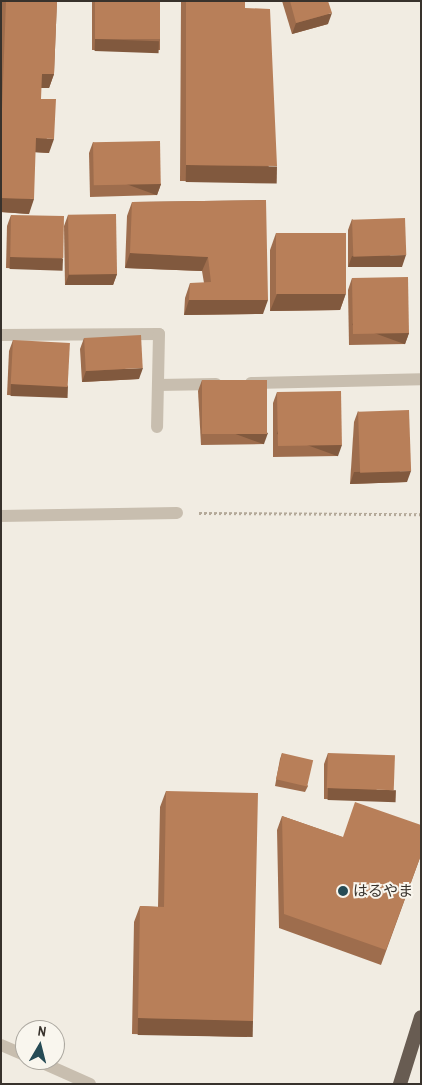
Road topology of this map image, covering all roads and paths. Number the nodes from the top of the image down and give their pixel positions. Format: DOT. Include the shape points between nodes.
graph roads {
  1 [pos="1,335"];
  2 [pos="421,379"];
  3 [pos="158,385"];
  4 [pos="157,426"];
  5 [pos="177,513"];
  6 [pos="421,514"];
  7 [pos="1,516"];
  8 [pos="421,1017"];
  9 [pos="1,1045"];
  10 [pos="15,1051"];
  11 [pos="58,1070"];
  12 [pos="90,1084"];
  13 [pos="400,1084"];
  1 -- 3 [label="street" via="159,334"];
  2 -- 3 [label="street"];
  3 -- 4 [label="street"];
  5 -- 6 [label="path"];
  5 -- 7 [label="street"];
  8 -- 13 [label="highway"];
  9 -- 10 [label="street"];
  11 -- 12 [label="street"];
}
